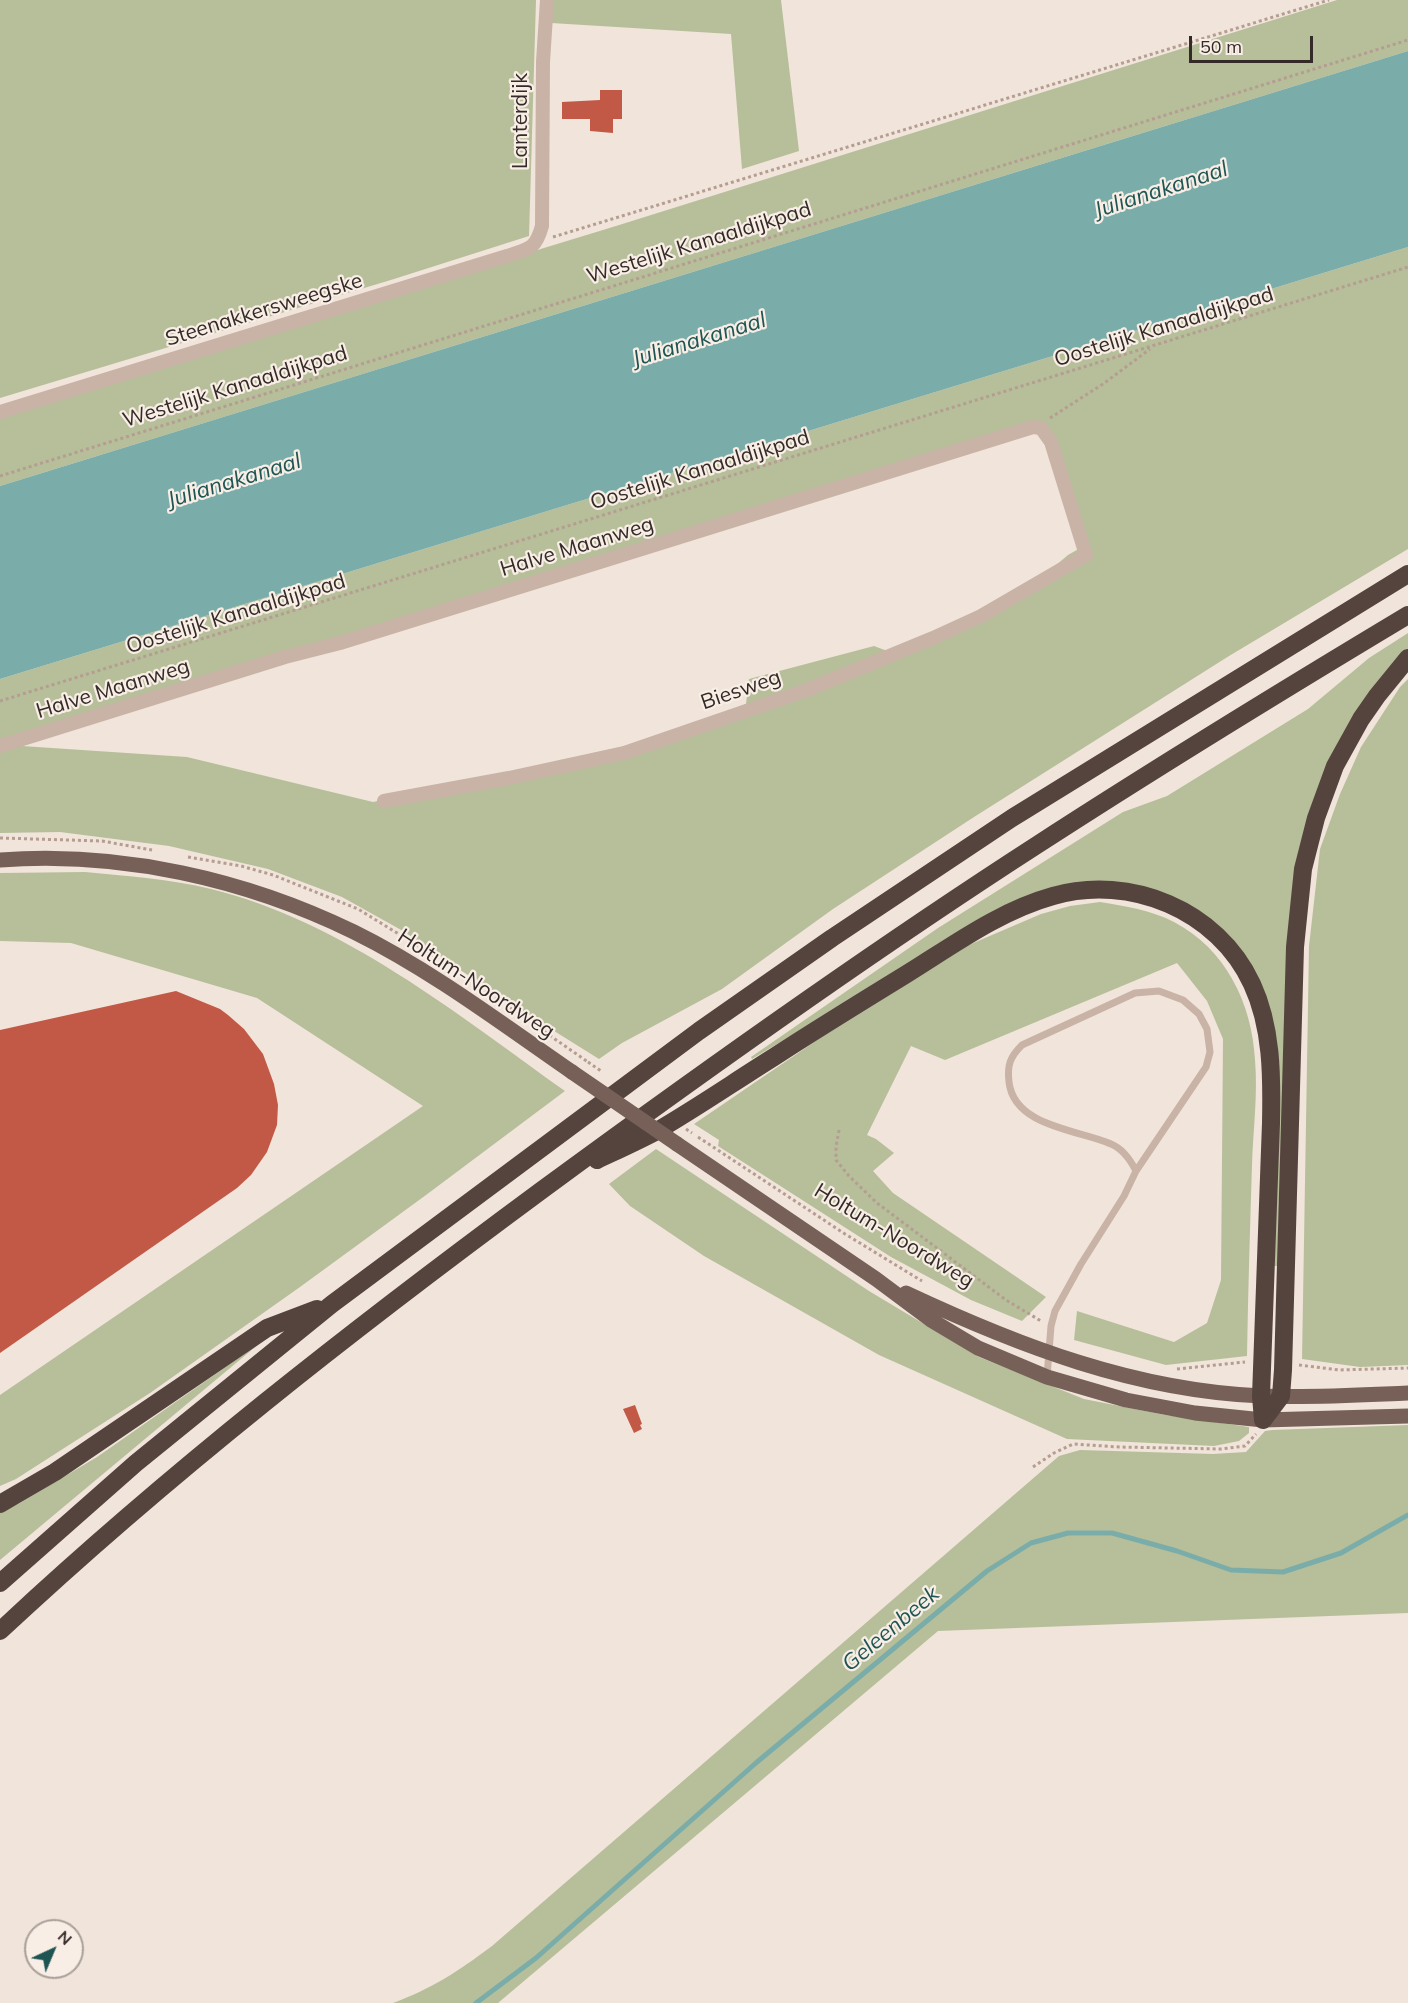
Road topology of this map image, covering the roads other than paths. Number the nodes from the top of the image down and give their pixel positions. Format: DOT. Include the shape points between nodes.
graph roads {
  1 [pos="548,0"];
  2 [pos="537,242"];
  3 [pos="0,412"];
  4 [pos="1041,428"];
  5 [pos="1408,574"];
  6 [pos="1408,615"];
  7 [pos="1408,658"];
  8 [pos="0,746"];
  9 [pos="384,801"];
  10 [pos="0,860"];
  11 [pos="1136,1171"];
  12 [pos="558,1179"];
  13 [pos="876,1278"];
  14 [pos="332,1304"];
  15 [pos="1049,1354"];
  16 [pos="1047,1377"];
  17 [pos="1408,1393"];
  18 [pos="1261,1396"];
  19 [pos="1281,1396"];
  20 [pos="1408,1416"];
  21 [pos="1263,1420"];
  22 [pos="0,1504"];
  23 [pos="0,1583"];
  24 [pos="0,1631"];
  1 -- 2 [label="street, Lanterdijk" via="543,62 542,226"];
  2 -- 3 [label="street, Steenakkersweegske" via="526,250"];
  4 -- 8 [label="street, Halve Maanweg" via="1033,427"];
  4 -- 9 [label="street, Biesweg" via="1051,442 1086,552 1073,564 933,639 807,690 624,753"];
  5 -- 14 [label="highway" via="1012,818 832,938 699,1031"];
  6 -- 12 [label="highway" via="1025,853 724,1058"];
  7 -- 19 [label="highway" via="1366,711 1335,766 1303,869 1294,970"];
  10 -- 13 [label="main road, Holtum-Noordweg, bridge" via="108,862 223,882 290,903 356,933 474,1004"];
  11 -- 11 [label="lane" via="1131,1160 1113,1145 1034,1118 1019,1105 1009,1088 1007,1069 1012,1055 1022,1045 1135,993 1159,991 1183,1000 1199,1014 1207,1029 1210,1052 1206,1067"];
  11 -- 15 [label="lane" via="1055,1311"];
  12 -- 18 [label="highway" via="654,1132 971,934 1019,909 1071,892 1136,893 1178,908 1219,937 1252,984 1268,1036 1271,1089"];
  12 -- 24 [label="highway" via="447,1260 224,1435"];
  13 -- 15 [label="main road, Holtum-Noordweg"];
  13 -- 16 [label="main road, Holtum-Noordweg" via="930,1320 978,1348"];
  14 -- 22 [label="highway" via="267,1328 55,1472"];
  14 -- 23 [label="highway" via="145,1456"];
  15 -- 16 [label="lane"];
  15 -- 18 [label="main road, Holtum-Noordweg" via="1119,1375 1179,1387"];
  16 -- 21 [label="main road, Holtum-Noordweg" via="1126,1400"];
  17 -- 19 [label="main road, Holtum-Noordweg"];
  18 -- 19 [label="main road, Holtum-Noordweg"];
  18 -- 21 [label="highway"];
  19 -- 21 [label="highway"];
  20 -- 21 [label="main road, Holtum-Noordweg"];
}
